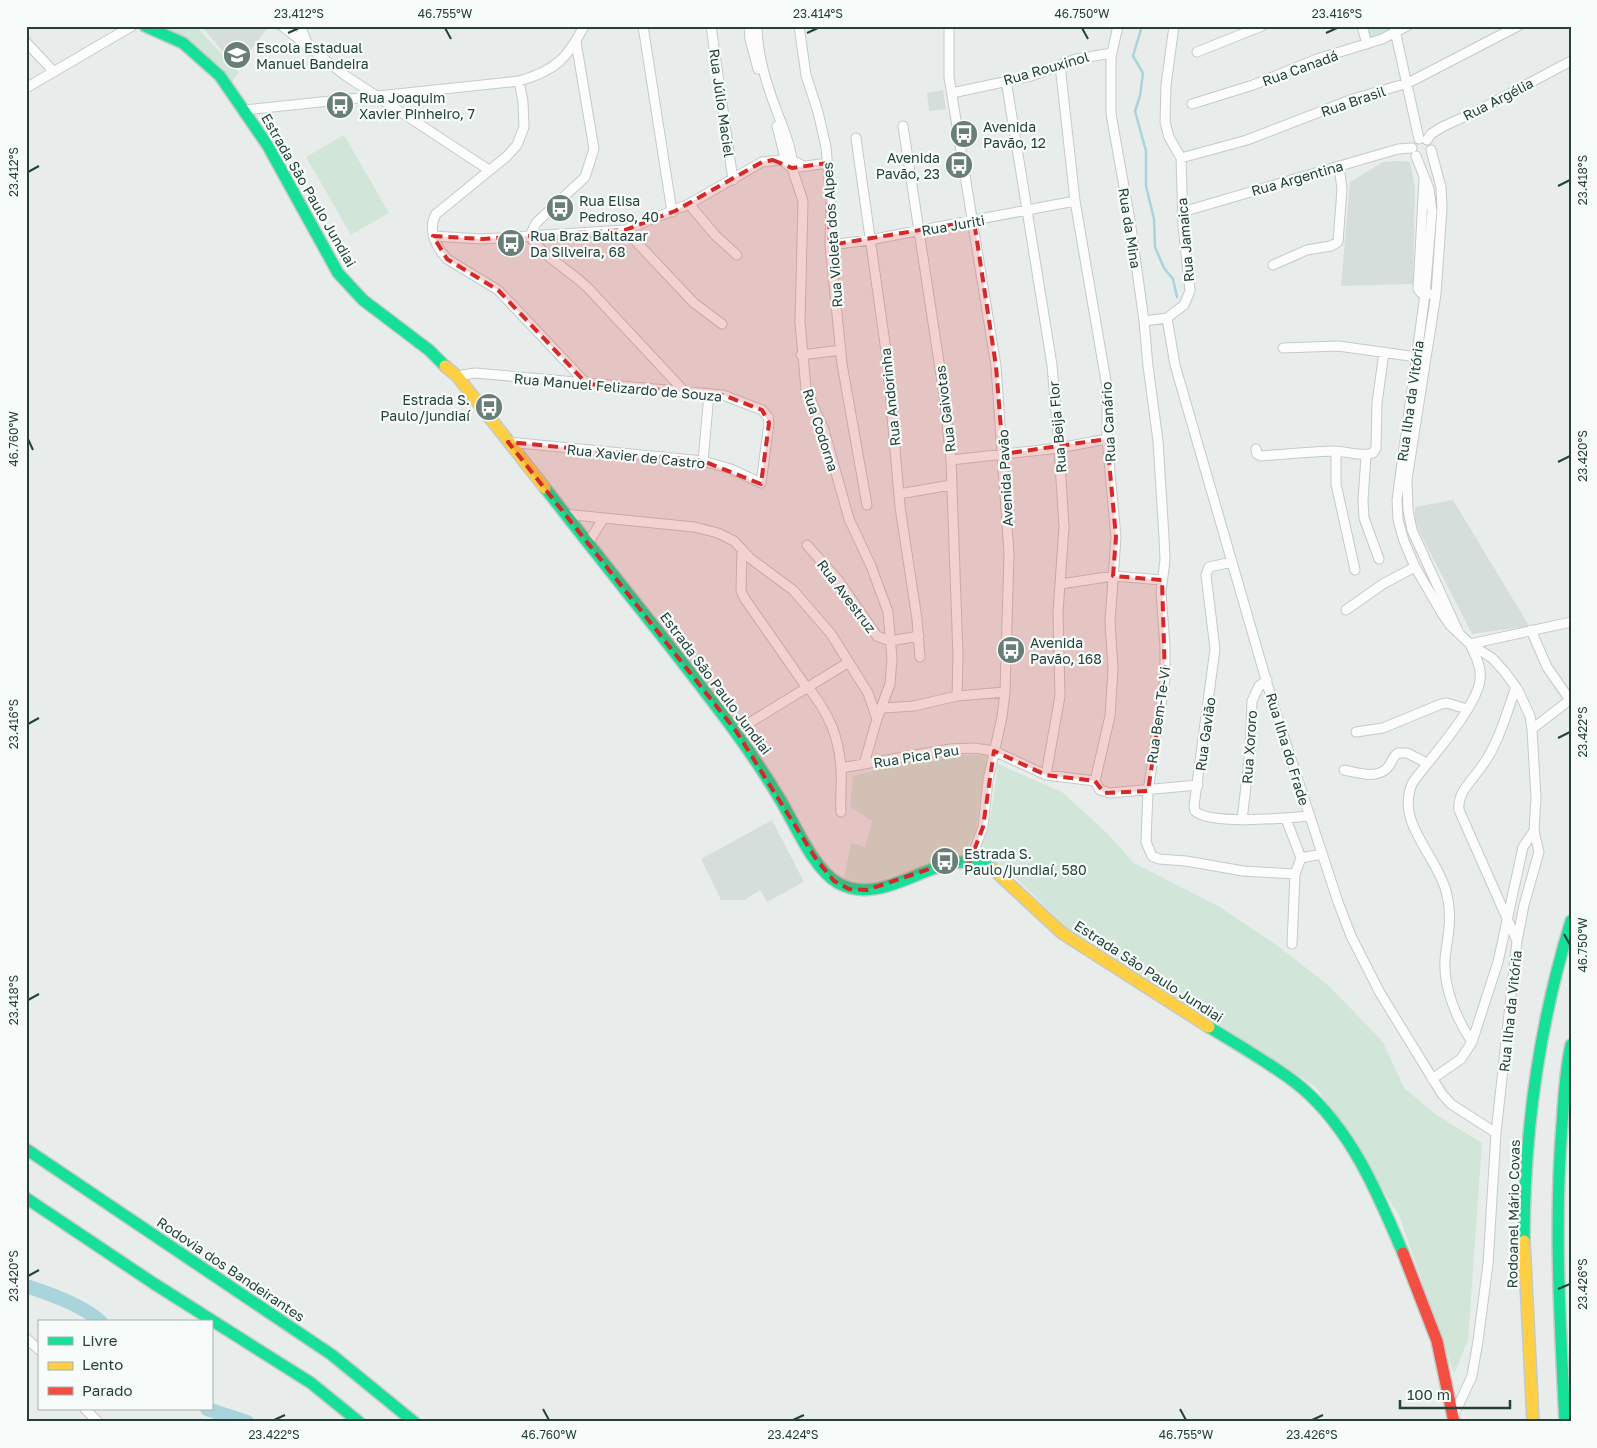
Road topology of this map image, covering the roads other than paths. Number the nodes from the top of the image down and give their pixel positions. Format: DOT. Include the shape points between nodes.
graph roads {
  1 [pos="132,26"];
  2 [pos="145,26"];
  3 [pos="282,26"];
  4 [pos="300,26"];
  5 [pos="584,26"];
  6 [pos="643,26"];
  7 [pos="711,26"];
  8 [pos="750,26"];
  9 [pos="757,26"];
  10 [pos="799,26"];
  11 [pos="949,26"];
  12 [pos="1118,26"];
  13 [pos="1174,26"];
  14 [pos="1262,26"];
  15 [pos="1362,26"];
  16 [pos="1407,26"];
  17 [pos="1518,26"];
  18 [pos="1395,30"];
  19 [pos="26,42"];
  20 [pos="576,42"];
  21 [pos="1367,44"];
  22 [pos="310,48"];
  23 [pos="1197,52"];
  24 [pos="1112,53"];
  25 [pos="1571,61"];
  26 [pos="1060,65"];
  27 [pos="760,69"];
  28 [pos="54,72"];
  29 [pos="1006,80"];
  30 [pos="519,81"];
  31 [pos="1408,83"];
  32 [pos="26,88"];
  33 [pos="952,93"];
  34 [pos="377,96"];
  35 [pos="1192,104"];
  36 [pos="245,110"];
  37 [pos="903,126"];
  38 [pos="856,138"];
  39 [pos="1423,139"];
  40 [pos="1431,150"];
  41 [pos="1414,152"];
  42 [pos="786,154"];
  43 [pos="1181,158"];
  44 [pos="827,163"];
  45 [pos="804,166"];
  46 [pos="1340,166"];
  47 [pos="791,167"];
  48 [pos="489,170"];
  49 [pos="733,180"];
  50 [pos="1076,201"];
  51 [pos="689,204"];
  52 [pos="1027,211"];
  53 [pos="672,212"];
  54 [pos="1182,212"];
  55 [pos="974,221"];
  56 [pos="625,230"];
  57 [pos="919,231"];
  58 [pos="433,236"];
  59 [pos="530,236"];
  60 [pos="869,240"];
  61 [pos="830,245"];
  62 [pos="737,255"];
  63 [pos="1273,265"];
  64 [pos="1425,294"];
  65 [pos="1436,294"];
  66 [pos="1167,318"];
  67 [pos="1144,321"];
  68 [pos="722,324"];
  69 [pos="1283,348"];
  70 [pos="841,350"];
  71 [pos="1384,352"];
  72 [pos="801,354"];
  73 [pos="1417,357"];
  74 [pos="457,376"];
  75 [pos="587,384"];
  76 [pos="684,391"];
  77 [pos="709,394"];
  78 [pos="1157,430"];
  79 [pos="1108,439"];
  80 [pos="508,442"];
  81 [pos="1059,448"];
  82 [pos="1256,449"];
  83 [pos="1336,451"];
  84 [pos="1003,454"];
  85 [pos="1366,455"];
  86 [pos="951,460"];
  87 [pos="703,461"];
  88 [pos="761,482"];
  89 [pos="952,485"];
  90 [pos="899,494"];
  91 [pos="868,505"];
  92 [pos="564,514"];
  93 [pos="603,519"];
  94 [pos="588,543"];
  95 [pos="807,545"];
  96 [pos="742,550"];
  97 [pos="1379,559"];
  98 [pos="1232,562"];
  99 [pos="1415,566"];
  100 [pos="1355,570"];
  101 [pos="1113,576"];
  102 [pos="1433,577"];
  103 [pos="1162,580"];
  104 [pos="1424,582"];
  105 [pos="1061,584"];
  106 [pos="1346,610"];
  107 [pos="1571,622"];
  108 [pos="1531,630"];
  109 [pos="1458,631"];
  110 [pos="919,636"];
  111 [pos="890,641"];
  112 [pos="1470,644"];
  113 [pos="920,657"];
  114 [pos="849,662"];
  115 [pos="1267,680"];
  116 [pos="1516,686"];
  117 [pos="808,687"];
  118 [pos="1005,692"];
  119 [pos="957,696"];
  120 [pos="1570,700"];
  121 [pos="883,708"];
  122 [pos="1467,710"];
  123 [pos="877,719"];
  124 [pos="1532,729"];
  125 [pos="736,731"];
  126 [pos="1356,732"];
  127 [pos="994,751"];
  128 [pos="1427,763"];
  129 [pos="864,764"];
  130 [pos="841,768"];
  131 [pos="1344,770"];
  132 [pos="1046,775"];
  133 [pos="1095,781"];
  134 [pos="1198,785"];
  135 [pos="1148,791"];
  136 [pos="841,812"];
  137 [pos="1309,816"];
  138 [pos="1286,819"];
  139 [pos="1242,820"];
  140 [pos="1534,831"];
  141 [pos="1322,854"];
  142 [pos="1301,858"];
  143 [pos="970,861"];
  144 [pos="1295,874"];
  145 [pos="1507,920"];
  146 [pos="1571,921"];
  147 [pos="1517,941"];
  148 [pos="1292,944"];
  149 [pos="1472,1042"];
  150 [pos="1571,1045"];
  151 [pos="1432,1079"];
  152 [pos="1496,1134"];
  153 [pos="26,1149"];
  154 [pos="26,1198"];
  155 [pos="211,1320"];
  156 [pos="212,1320"];
  157 [pos="26,1338"];
  158 [pos="38,1349"];
  159 [pos="86,1410"];
  160 [pos="1454,1419"];
  161 [pos="98,1422"];
  162 [pos="359,1422"];
  163 [pos="414,1422"];
  164 [pos="1533,1422"];
  165 [pos="1565,1422"];
  1 -- 28 [label="street"];
  2 -- 36 [label="main road, Estrada São Paulo Jundiai" via="183,43 202,58"];
  3 -- 22 [label="street"];
  4 -- 22 [label="street"];
  5 -- 20 [label="street"];
  6 -- 53 [label="street"];
  7 -- 49 [label="street, Rua Júlio Maciel"];
  8 -- 27 [label="street" via="750,40"];
  9 -- 27 [label="street"];
  10 -- 44 [label="street, Rua Violeta dos Alpes" via="806,75 820,121"];
  11 -- 33 [label="street, Avenida Pavão" via="948,73"];
  12 -- 24 [label="street, Rua da Mina"];
  13 -- 43 [label="street" via="1165,122"];
  14 -- 23 [label="street"];
  15 -- 21 [label="street"];
  16 -- 18 [label="street, Rua Canadá"];
  17 -- 31 [label="street, Rua Brasil"];
  18 -- 21 [label="street, Rua Canadá"];
  18 -- 31 [label="street, Rua Ilha da Vitória"];
  19 -- 28 [label="street"];
  20 -- 30 [label="street" via="562,61 536,77"];
  20 -- 59 [label="street" via="594,149 585,177 536,223"];
  21 -- 35 [label="street, Rua Canadá"];
  22 -- 34 [label="street"];
  24 -- 26 [label="street, Rua Rouxinol" via="1095,54"];
  24 -- 67 [label="street, Rua da Mina" via="1111,114"];
  25 -- 39 [label="street, Rua Argélia" via="1442,126"];
  26 -- 29 [label="street, Rua Rouxinol" via="1031,76"];
  26 -- 50 [label="street, Rua Canário"];
  27 -- 42 [label="street, Rua Codorna" via="785,139"];
  28 -- 32 [label="street"];
  29 -- 33 [label="street, Rua Rouxinol"];
  29 -- 52 [label="street, Rua Beija Flor"];
  30 -- 34 [label="street"];
  30 -- 48 [label="street" via="524,127 514,150"];
  31 -- 39 [label="street, Rua Ilha da Vitória"];
  31 -- 43 [label="street, Rua Brasil" via="1353,99 1247,140"];
  33 -- 55 [label="street, Avenida Pavão"];
  34 -- 36 [label="street"];
  34 -- 48 [label="street"];
  36 -- 74 [label="main road, Estrada São Paulo Jundiai" via="343,279"];
  37 -- 57 [label="street, Rua Gaivotas"];
  38 -- 60 [label="street, Rua Andorinha"];
  39 -- 40 [label="street, Rua Ilha da Vitória"];
  39 -- 41 [label="street, Rua Argélia" via="1414,142"];
  40 -- 41 [label="street, Rua Argentina" via="1425,156"];
  40 -- 65 [label="street, Rua Ilha da Vitória" via="1442,187"];
  41 -- 46 [label="street, Rua Argentina" via="1398,149"];
  41 -- 64 [label="street, Rua Ilha da Vitória" via="1431,197"];
  42 -- 45 [label="street"];
  42 -- 47 [label="street, Rua Codorna"];
  43 -- 54 [label="street, Rua Jamaica"];
  44 -- 45 [label="street"];
  44 -- 61 [label="street, Rua Violeta dos Alpes" via="831,201"];
  45 -- 47 [label="street"];
  46 -- 54 [label="street, Rua Argentina"];
  46 -- 63 [label="street" via="1342,189 1338,242 1302,252"];
  47 -- 49 [label="street" via="782,160 762,162"];
  47 -- 72 [label="street, Rua Codorna" via="803,201"];
  48 -- 58 [label="street" via="436,214"];
  49 -- 51 [label="street"];
  50 -- 52 [label="street, Rua Juriti"];
  50 -- 79 [label="street, Rua Canário" via="1107,387"];
  51 -- 53 [label="street"];
  51 -- 62 [label="street"];
  52 -- 55 [label="street, Rua Juriti"];
  52 -- 81 [label="street, Rua Beija Flor" via="1052,365"];
  53 -- 56 [label="street"];
  54 -- 66 [label="street, Rua Jamaica" via="1189,297"];
  55 -- 57 [label="street, Rua Juriti"];
  55 -- 84 [label="street, Avenida Pavão" via="996,366"];
  56 -- 59 [label="street"];
  56 -- 68 [label="street" via="694,303"];
  57 -- 60 [label="street, Rua Juriti"];
  57 -- 86 [label="street, Rua Gaivotas"];
  58 -- 59 [label="street" via="482,240"];
  58 -- 75 [label="street" via="447,258 498,290"];
  59 -- 76 [label="street" via="538,247 588,288"];
  60 -- 61 [label="street, Rua Juriti"];
  60 -- 90 [label="street, Rua Andorinha" via="887,358"];
  61 -- 70 [label="street, Rua Violeta dos Alpes"];
  64 -- 65 [label="street"];
  64 -- 73 [label="street, Rua Ilha da Vitória"];
  65 -- 102 [label="street, Rua Ilha da Vitória" via="1408,479 1412,530"];
  66 -- 67 [label="street"];
  66 -- 98 [label="street, Rua Ilha do Frade" via="1175,365"];
  67 -- 78 [label="street, Rua da Mina"];
  69 -- 71 [label="street" via="1338,346"];
  70 -- 72 [label="street"];
  70 -- 91 [label="street, Rua Violeta dos Alpes"];
  71 -- 73 [label="street"];
  71 -- 85 [label="street" via="1377,403 1376,448"];
  72 -- 111 [label="street, Rua Codorna" via="806,389 824,430 849,519 888,612"];
  73 -- 99 [label="street, Rua Ilha da Vitória" via="1397,500 1398,520"];
  74 -- 75 [label="street, Rua Manuel Felizardo de Souza" via="475,373"];
  74 -- 80 [label="main road, Estrada São Paulo Jundiai"];
  75 -- 76 [label="street, Rua Manuel Felizardo de Souza"];
  76 -- 77 [label="street, Rua Manuel Felizardo de Souza"];
  77 -- 87 [label="street"];
  77 -- 88 [label="street, Rua Manuel Felizardo de Souza" via="736,399 762,410 768,417"];
  78 -- 103 [label="street, Rua Bem-Te-Vi" via="1164,529"];
  79 -- 81 [label="street"];
  79 -- 101 [label="street, Rua Canário" via="1116,537"];
  80 -- 87 [label="street, Rua Xavier de Castro"];
  80 -- 92 [label="main road, Estrada São Paulo Jundiai"];
  81 -- 84 [label="street"];
  81 -- 105 [label="street, Rua Beija Flor" via="1064,527"];
  82 -- 83 [label="street" via="1262,456"];
  83 -- 85 [label="street"];
  83 -- 100 [label="street" via="1336,484"];
  84 -- 86 [label="street"];
  84 -- 118 [label="street, Avenida Pavão" via="1010,578"];
  85 -- 97 [label="street" via="1362,501 1364,518"];
  86 -- 89 [label="street, Rua Gaivotas"];
  87 -- 88 [label="street, Rua Xavier de Castro"];
  89 -- 90 [label="street"];
  89 -- 119 [label="street, Rua Gaivotas"];
  90 -- 110 [label="street, Rua Andorinha"];
  92 -- 93 [label="street"];
  92 -- 94 [label="main road, Estrada São Paulo Jundiai"];
  93 -- 94 [label="street"];
  93 -- 96 [label="street" via="704,529 734,541"];
  94 -- 125 [label="main road, Estrada São Paulo Jundiai"];
  95 -- 111 [label="street, Rua Avestruz" via="838,580 877,636"];
  96 -- 114 [label="street" via="809,606"];
  96 -- 117 [label="street" via="741,591 745,600"];
  98 -- 115 [label="street, Rua Ilha do Frade"];
  98 -- 134 [label="street, Rua Gavião" via="1209,567 1206,574 1215,649"];
  99 -- 104 [label="street, Rua Ilha da Vitória"];
  99 -- 106 [label="street"];
  101 -- 103 [label="street"];
  101 -- 105 [label="street"];
  101 -- 133 [label="street, Rua Canário" via="1110,716"];
  102 -- 104 [label="street"];
  102 -- 109 [label="street, Rua Ilha da Vitória"];
  103 -- 135 [label="street, Rua Bem-Te-Vi" via="1165,678"];
  104 -- 109 [label="street, Rua Ilha da Vitória" via="1446,621"];
  105 -- 132 [label="street, Rua Beija Flor" via="1058,612 1060,696"];
  107 -- 108 [label="street"];
  108 -- 112 [label="street"];
  108 -- 120 [label="street" via="1547,667"];
  109 -- 112 [label="street, Rua Ilha da Vitória"];
  110 -- 111 [label="street"];
  110 -- 113 [label="street, Rua Andorinha"];
  111 -- 121 [label="street, Rua Codorna" via="890,684"];
  112 -- 116 [label="street, Rua Ilha da Vitória" via="1492,658"];
  112 -- 122 [label="street" via="1480,667 1480,679"];
  114 -- 117 [label="street"];
  114 -- 123 [label="street" via="868,693"];
  115 -- 137 [label="street, Rua Ilha do Frade"];
  115 -- 139 [label="street, Rua Xororo" via="1259,686 1252,701"];
  116 -- 124 [label="street, Rua Ilha da Vitória" via="1530,716"];
  116 -- 145 [label="street" via="1496,743 1460,795 1459,810"];
  117 -- 125 [label="street"];
  117 -- 130 [label="street" via="831,722"];
  118 -- 119 [label="street"];
  118 -- 127 [label="street, Avenida Pavão"];
  119 -- 121 [label="street" via="914,706"];
  120 -- 124 [label="street"];
  121 -- 123 [label="street, Rua Codorna"];
  122 -- 126 [label="street" via="1441,704 1383,728"];
  122 -- 128 [label="street"];
  123 -- 129 [label="street, Rua Codorna"];
  124 -- 140 [label="street, Rua Ilha da Vitória" via="1536,798"];
  125 -- 143 [label="main road, Estrada São Paulo Jundiai" via="816,859 849,889 885,886 932,868"];
  127 -- 129 [label="street, Rua Pica Pau" via="950,749"];
  127 -- 132 [label="street, Rua Pica Pau"];
  127 -- 143 [label="street, Avenida Pavão" via="985,795 983,827"];
  128 -- 131 [label="street" via="1407,753 1398,753 1378,774"];
  128 -- 149 [label="street" via="1408,792 1407,811 1445,889 1451,922 1446,975 1455,1012"];
  129 -- 130 [label="street, Rua Pica Pau"];
  130 -- 136 [label="street"];
  132 -- 133 [label="street, Rua Pica Pau"];
  133 -- 135 [label="street" via="1104,793"];
  134 -- 135 [label="street"];
  134 -- 139 [label="street, Rua Gavião" via="1194,806 1198,814"];
  135 -- 144 [label="street, Rua Bem-Te-Vi" via="1146,842 1155,858 1243,871"];
  137 -- 138 [label="street, Rua Gavião"];
  137 -- 141 [label="street, Rua Ilha do Frade"];
  138 -- 139 [label="street, Rua Gavião"];
  138 -- 142 [label="street"];
  140 -- 145 [label="street" via="1523,847"];
  140 -- 147 [label="street, Rua Ilha da Vitória" via="1539,852"];
  141 -- 142 [label="street"];
  141 -- 151 [label="street, Rua Ilha do Frade" via="1351,936 1398,1026"];
  142 -- 144 [label="street"];
  143 -- 160 [label="main road, Estrada São Paulo Jundiai" via="992,868 1062,933 1088,952 1155,991 1315,1099 1360,1164 1394,1234 1434,1331"];
  144 -- 148 [label="street"];
  145 -- 147 [label="street"];
  145 -- 149 [label="street" via="1498,962"];
  146 -- 164 [label="main road, Rodoanel Mário Covas" via="1558,959 1537,1060 1529,1125 1524,1243"];
  147 -- 152 [label="street, Rua Ilha da Vitória"];
  149 -- 151 [label="street" via="1461,1059"];
  150 -- 165 [label="main road" via="1560,1144 1556,1242"];
  151 -- 152 [label="street, Rua Ilha do Frade" via="1451,1104"];
  152 -- 160 [label="street, Rua Ilha da Vitória" via="1488,1264 1478,1341 1472,1376"];
  153 -- 163 [label="main road, Rodovia dos Bandeirantes" via="332,1355"];
  154 -- 155 [label="main road"];
  156 -- 162 [label="main road" via="311,1383"];
  157 -- 158 [label="street"];
  159 -- 161 [label="street"];
}
